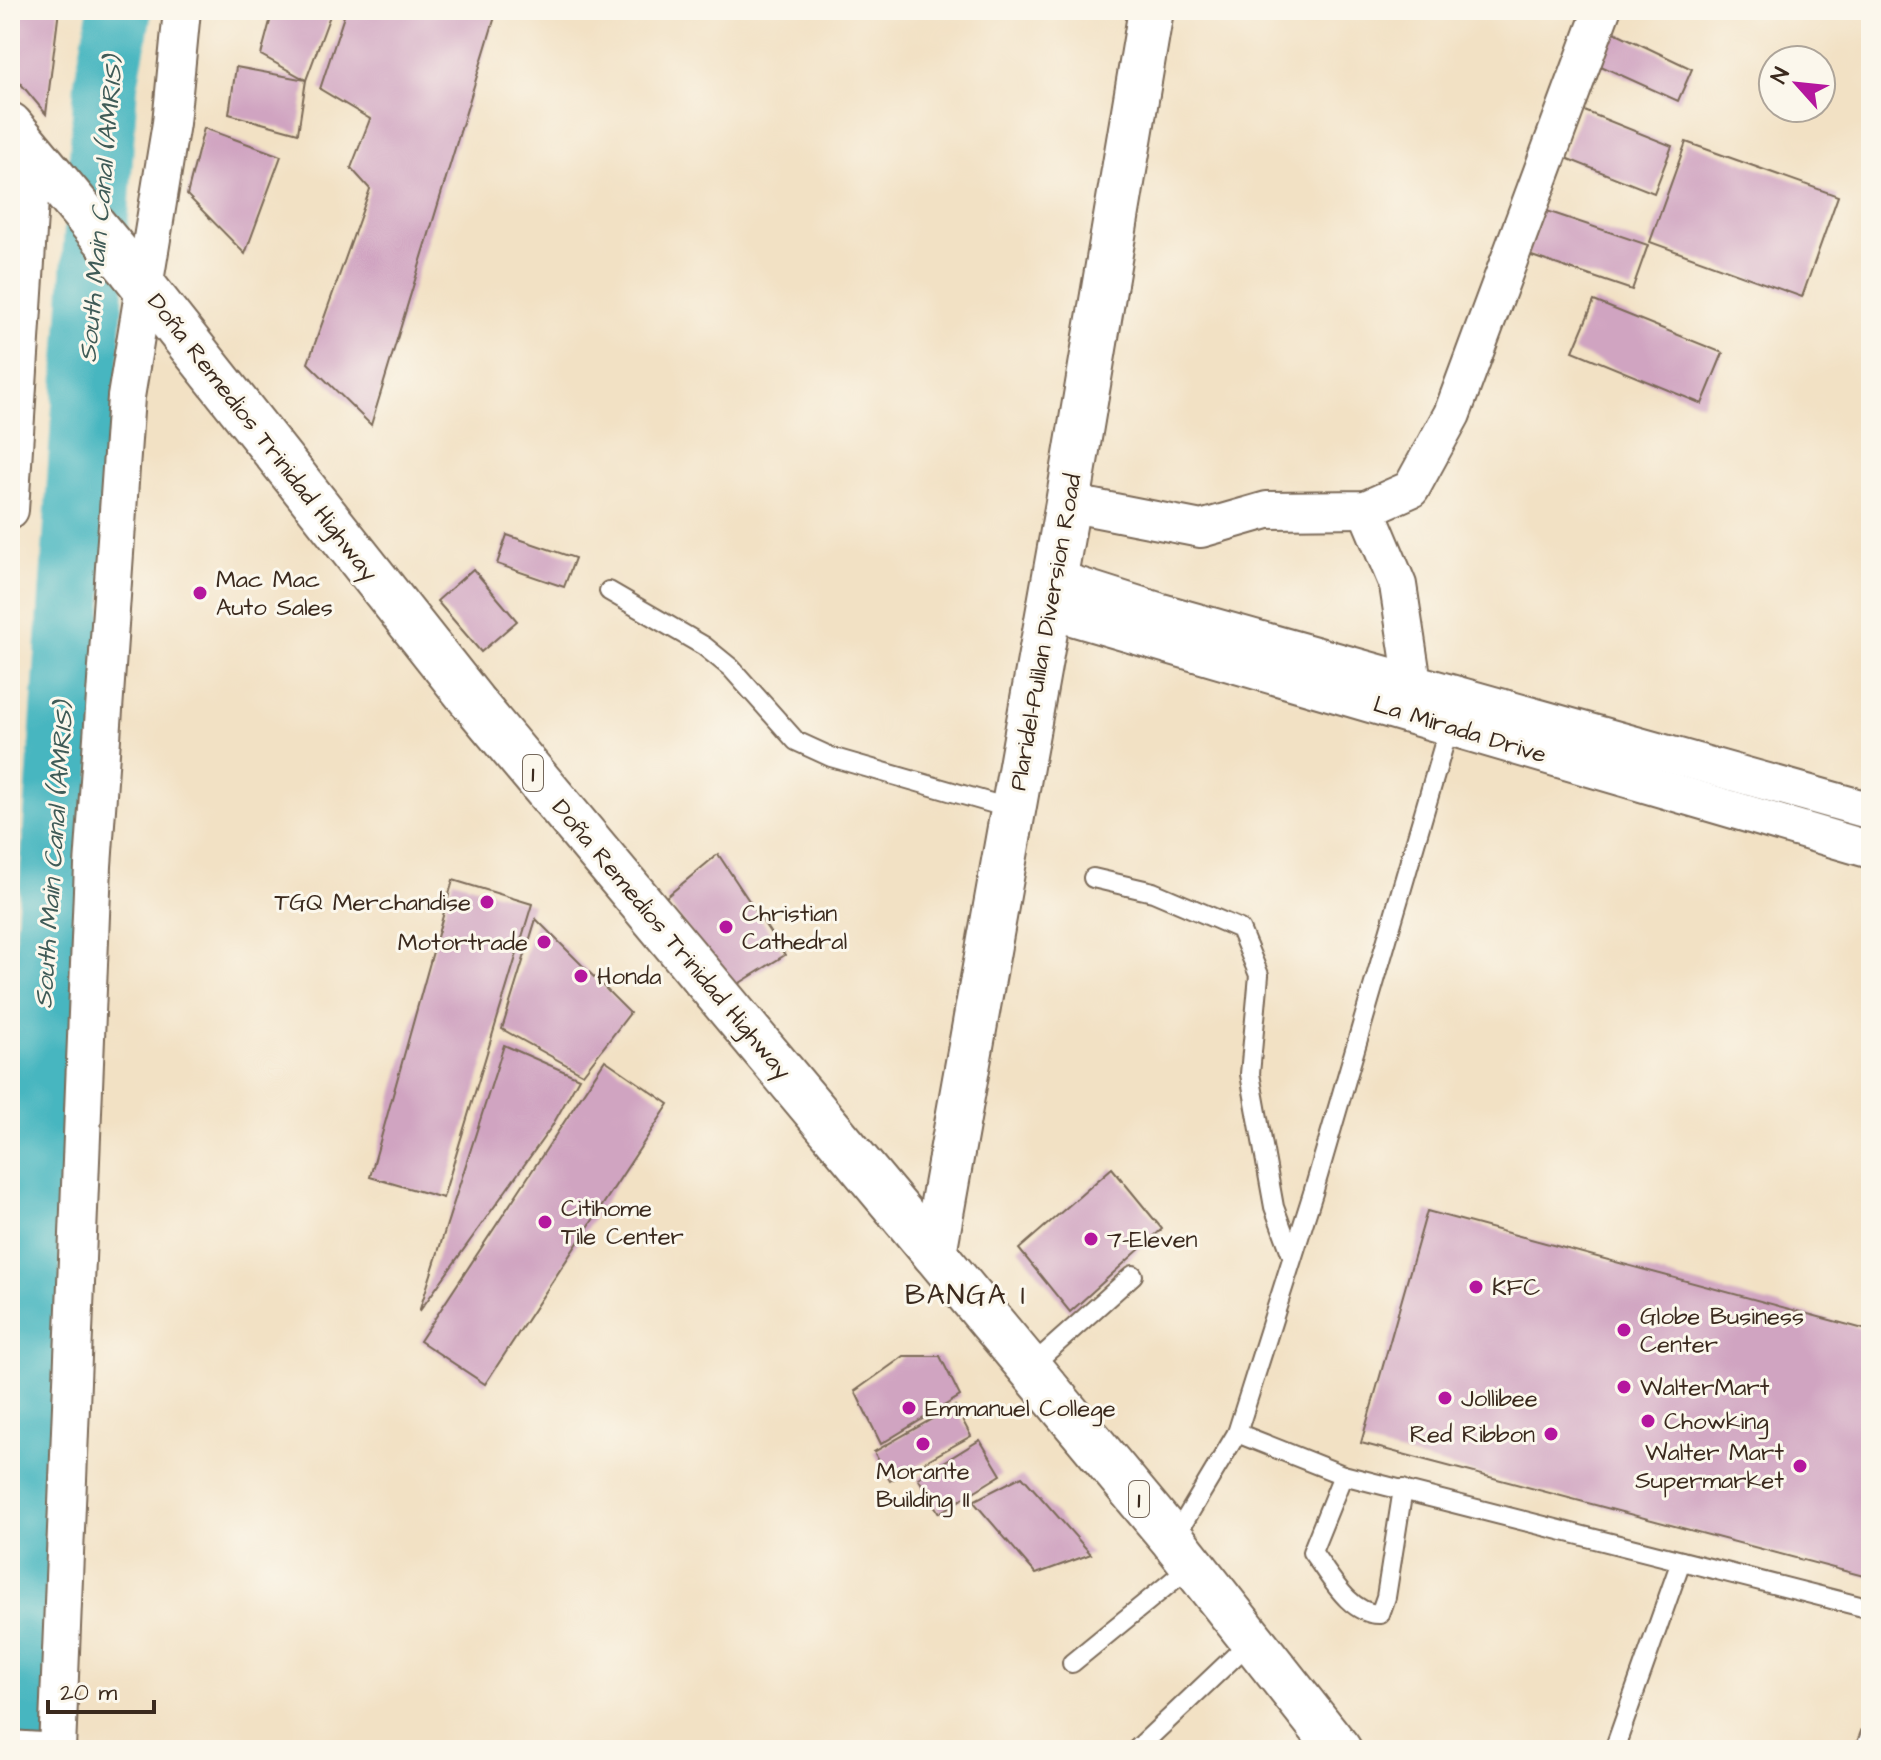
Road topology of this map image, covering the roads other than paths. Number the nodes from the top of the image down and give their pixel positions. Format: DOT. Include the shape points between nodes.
graph roads {
  1 [pos="182,10"];
  2 [pos="1151,10"];
  3 [pos="1602,10"];
  4 [pos="32,151"];
  5 [pos="136,277"];
  6 [pos="1068,503"];
  7 [pos="1366,509"];
  8 [pos="10,510"];
  9 [pos="609,591"];
  10 [pos="1051,594"];
  11 [pos="1153,625"];
  12 [pos="1413,683"];
  13 [pos="1454,711"];
  14 [pos="1014,810"];
  15 [pos="1871,811"];
  16 [pos="1871,850"];
  17 [pos="1093,878"];
  18 [pos="934,1253"];
  19 [pos="1291,1253"];
  20 [pos="1133,1275"];
  21 [pos="1029,1368"];
  22 [pos="1237,1433"];
  23 [pos="1343,1475"];
  24 [pos="1403,1489"];
  25 [pos="1182,1552"];
  26 [pos="1681,1561"];
  27 [pos="1871,1609"];
  28 [pos="1251,1641"];
  29 [pos="1072,1663"];
  30 [pos="1871,1733"];
  31 [pos="10,1740"];
  32 [pos="50,1744"];
  33 [pos="1136,1750"];
  34 [pos="1337,1750"];
  35 [pos="1614,1750"];
  36 [pos="1865,1750"];
  1 -- 5 [label="street" via="171,123"];
  2 -- 6 [label="main road, Plaridel-Pulilan Diversion Road"];
  3 -- 7 [label="street" via="1452,414 1411,489"];
  4 -- 5 [label="main road, Doña Remedios Trinidad Highway / 1"];
  4 -- 8 [label="street"];
  5 -- 18 [label="main road, Doña Remedios Trinidad Highway / 1" via="473,702"];
  5 -- 32 [label="street" via="93,866"];
  6 -- 7 [label="street" via="1201,529 1267,510"];
  6 -- 10 [label="main road, Plaridel-Pulilan Diversion Road"];
  7 -- 12 [label="street" via="1398,585"];
  9 -- 14 [label="lane" via="704,646 731,668 796,741 831,757"];
  10 -- 11 [label="street, La Mirada Drive"];
  10 -- 14 [label="main road, Plaridel-Pulilan Diversion Road"];
  11 -- 12 [label="street, La Mirada Drive"];
  11 -- 13 [label="street, La Mirada Drive"];
  12 -- 13 [label="street, La Mirada Drive"];
  13 -- 15 [label="street, La Mirada Drive"];
  13 -- 16 [label="street, La Mirada Drive"];
  13 -- 19 [label="lane"];
  14 -- 18 [label="main road, Plaridel-Pulilan Diversion Road"];
  17 -- 19 [label="lane" via="1153,892 1240,929 1259,975 1250,1074 1274,1207"];
  18 -- 21 [label="main road, Doña Remedios Trinidad Highway / 1"];
  19 -- 22 [label="lane"];
  20 -- 21 [label="lane"];
  21 -- 25 [label="main road, Doña Remedios Trinidad Highway / 1"];
  22 -- 23 [label="lane"];
  22 -- 25 [label="lane"];
  23 -- 24 [label="lane"];
  23 -- 24 [label="lane" via="1312,1552 1357,1609 1368,1614 1380,1614 1386,1597"];
  24 -- 26 [label="lane"];
  25 -- 28 [label="main road, Doña Remedios Trinidad Highway / 1"];
  25 -- 29 [label="lane"];
  26 -- 27 [label="lane"];
  26 -- 35 [label="lane"];
  28 -- 33 [label="lane"];
  28 -- 34 [label="main road, Doña Remedios Trinidad Highway / 1"];
  30 -- 36 [label="lane"];
  31 -- 32 [label="lane"];
}
